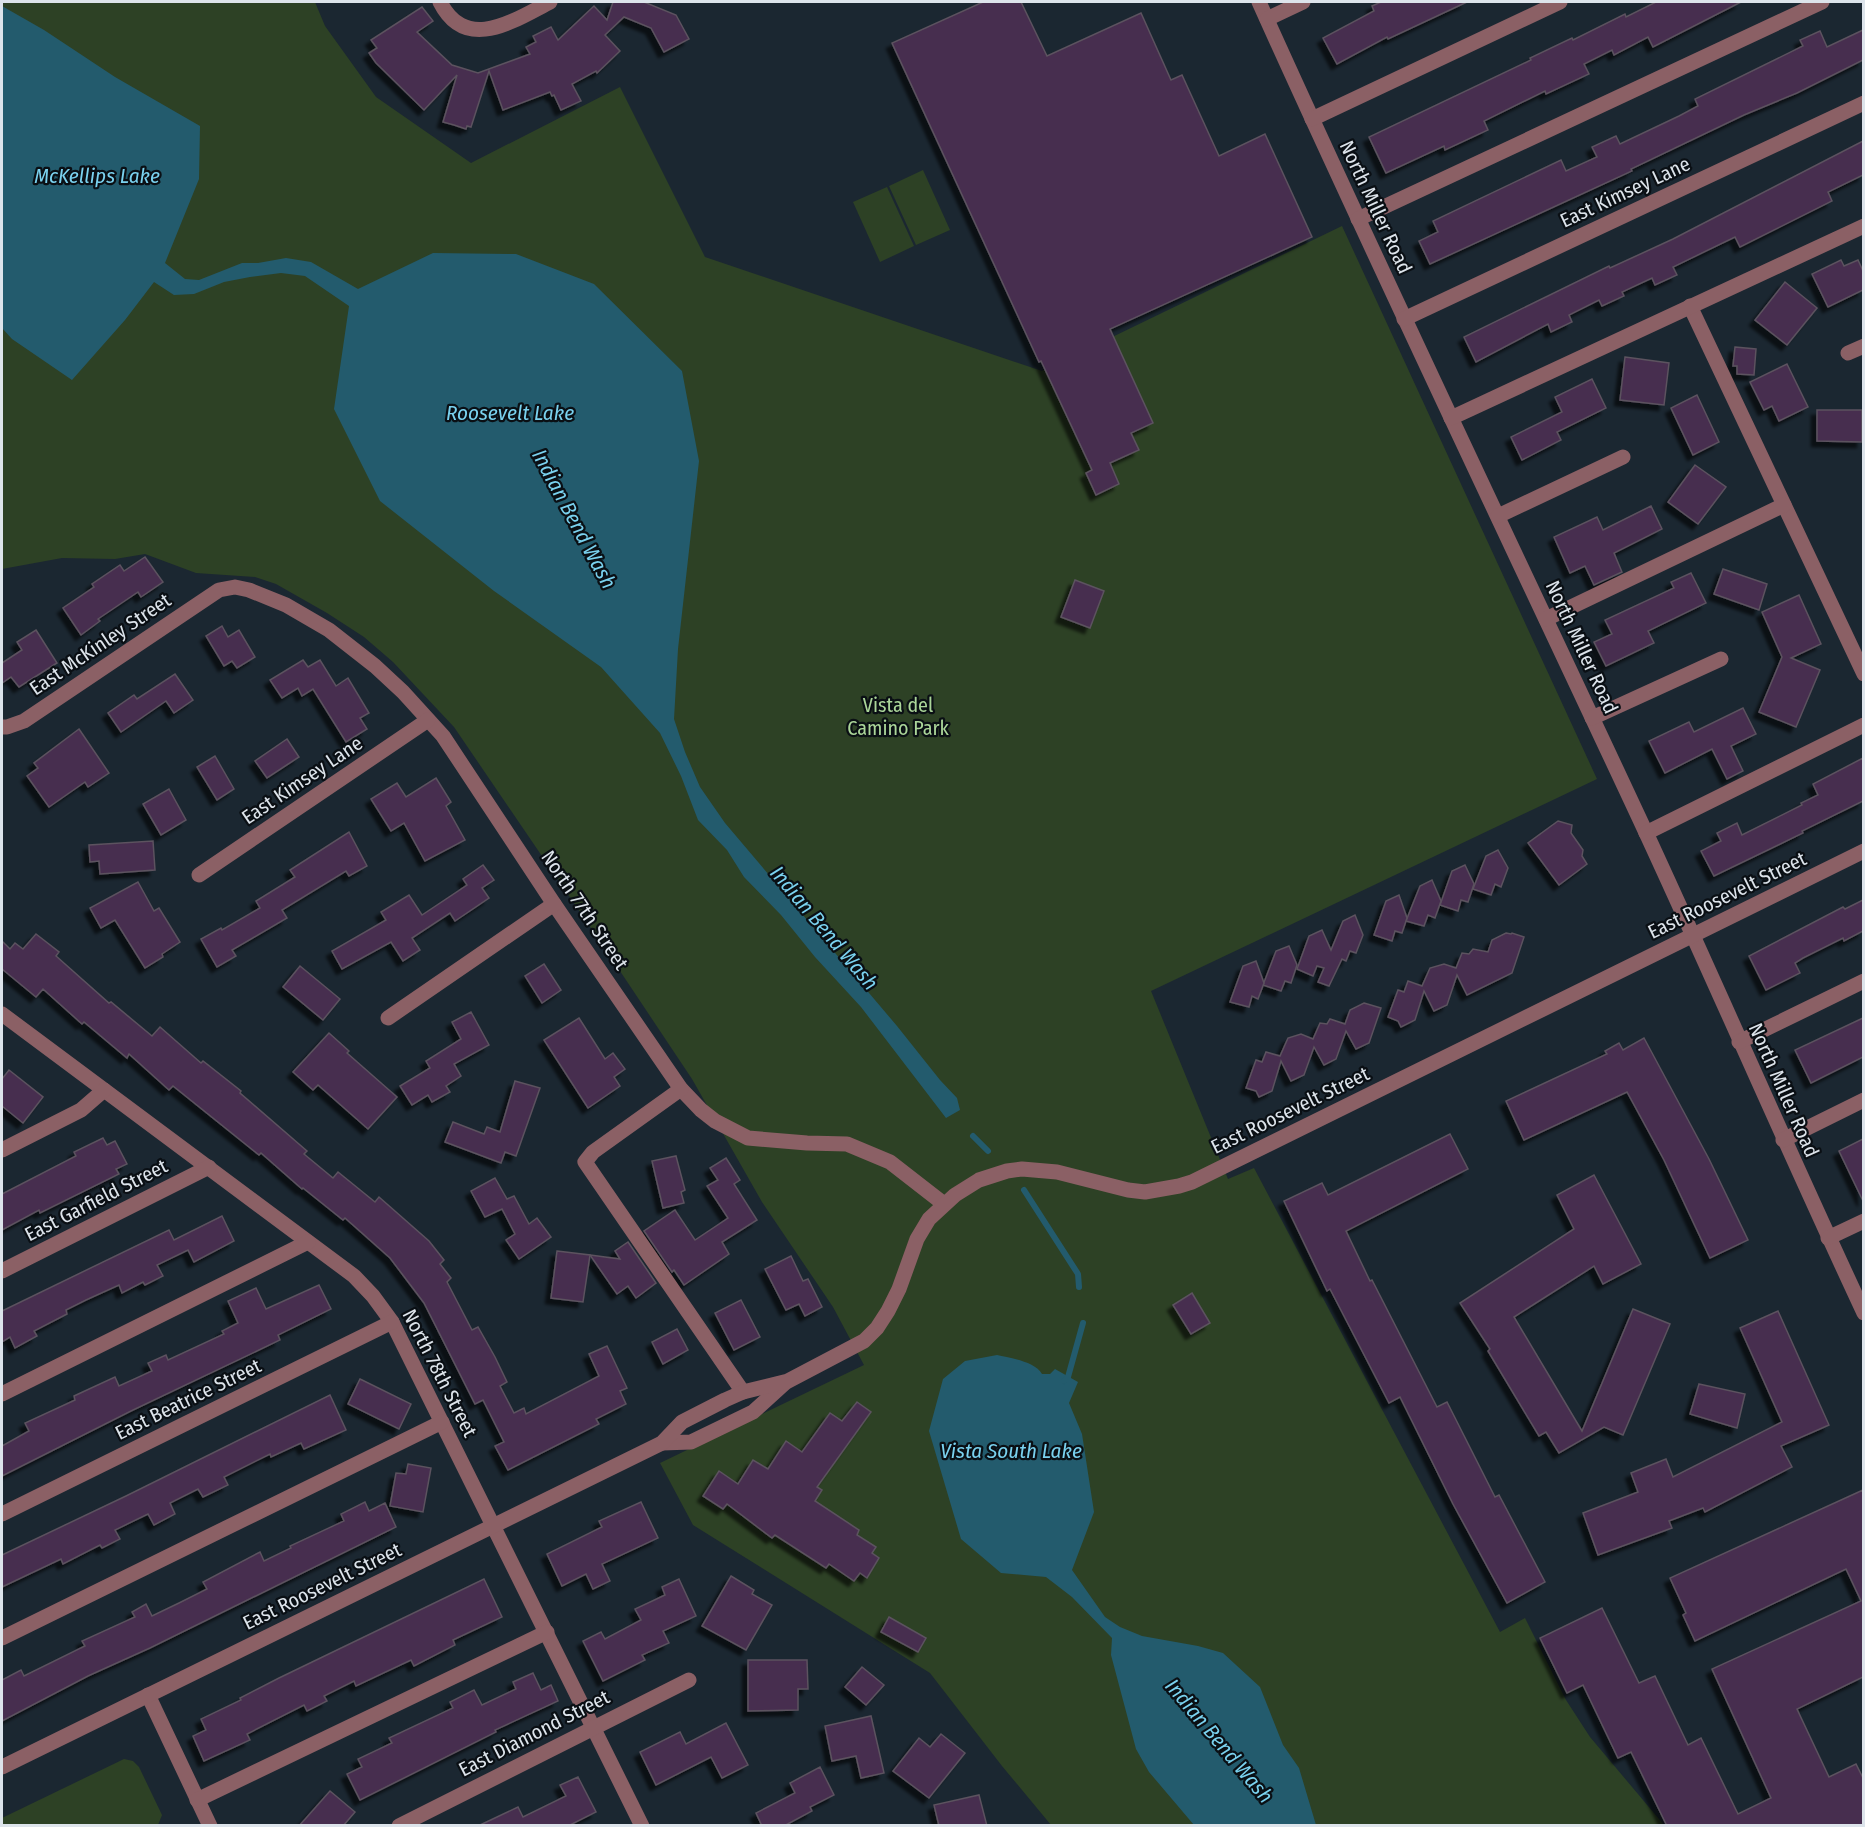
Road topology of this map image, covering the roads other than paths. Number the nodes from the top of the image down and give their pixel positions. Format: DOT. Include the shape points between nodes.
graph roads {
  1 [pos="440,2"];
  2 [pos="550,2"];
  3 [pos="1259,2"];
  4 [pos="1303,2"];
  5 [pos="1560,2"];
  6 [pos="1822,2"];
  7 [pos="1267,19"];
  8 [pos="1863,103"];
  9 [pos="1312,119"];
  10 [pos="1358,219"];
  11 [pos="1863,226"];
  12 [pos="1690,306"];
  13 [pos="1404,319"];
  14 [pos="1863,346"];
  15 [pos="1848,353"];
  16 [pos="1451,418"];
  17 [pos="1623,457"];
  18 [pos="1784,505"];
  19 [pos="1498,516"];
  20 [pos="219,591"];
  21 [pos="1546,619"];
  22 [pos="1721,659"];
  23 [pos="1863,674"];
  24 [pos="1592,718"];
  25 [pos="428,720"];
  26 [pos="1863,725"];
  27 [pos="2,727"];
  28 [pos="1646,833"];
  29 [pos="1863,851"];
  30 [pos="199,875"];
  31 [pos="554,904"];
  32 [pos="1692,935"];
  33 [pos="1863,981"];
  34 [pos="2,1014"];
  35 [pos="388,1018"];
  36 [pos="1739,1042"];
  37 [pos="681,1089"];
  38 [pos="104,1090"];
  39 [pos="1863,1100"];
  40 [pos="1783,1140"];
  41 [pos="2,1150"];
  42 [pos="209,1167"];
  43 [pos="944,1204"];
  44 [pos="1863,1221"];
  45 [pos="1828,1238"];
  46 [pos="308,1242"];
  47 [pos="2,1271"];
  48 [pos="1863,1313"];
  49 [pos="392,1322"];
  50 [pos="788,1381"];
  51 [pos="742,1392"];
  52 [pos="2,1394"];
  53 [pos="442,1422"];
  54 [pos="662,1443"];
  55 [pos="2,1514"];
  56 [pos="494,1525"];
  57 [pos="547,1632"];
  58 [pos="2,1638"];
  59 [pos="689,1680"];
  60 [pos="148,1695"];
  61 [pos="593,1726"];
  62 [pos="2,1767"];
  63 [pos="197,1800"];
  64 [pos="210,1826"];
  65 [pos="399,1826"];
  66 [pos="642,1826"];
  1 -- 2 [label="street" via="460,26 486,29 509,23"];
  3 -- 7 [label="street, North Miller Road"];
  4 -- 7 [label="street"];
  5 -- 9 [label="street"];
  6 -- 10 [label="street"];
  7 -- 9 [label="street, North Miller Road"];
  8 -- 13 [label="street, East Kimsey Lane"];
  9 -- 10 [label="street, North Miller Road"];
  10 -- 13 [label="street, North Miller Road"];
  11 -- 12 [label="street"];
  12 -- 16 [label="street"];
  12 -- 18 [label="street"];
  13 -- 16 [label="street, North Miller Road"];
  14 -- 15 [label="street"];
  16 -- 19 [label="street, North Miller Road"];
  17 -- 19 [label="street"];
  18 -- 21 [label="street"];
  18 -- 23 [label="street"];
  19 -- 21 [label="street, North Miller Road"];
  20 -- 25 [label="street, North 77th Street" via="235,587 249,590 286,605 329,630 396,686"];
  20 -- 27 [label="street, East McKinley Street" via="24,720"];
  21 -- 24 [label="street, North Miller Road"];
  22 -- 24 [label="street"];
  24 -- 28 [label="street, North Miller Road"];
  25 -- 30 [label="street, East Kimsey Lane"];
  25 -- 31 [label="street, North 77th Street" via="443,736"];
  26 -- 28 [label="street"];
  28 -- 32 [label="street, North Miller Road"];
  29 -- 32 [label="street, East Roosevelt Street"];
  31 -- 35 [label="street"];
  31 -- 37 [label="street, North 77th Street"];
  32 -- 36 [label="street, North Miller Road"];
  32 -- 43 [label="street, East Roosevelt Street" via="1185,1184 1154,1191 1128,1190 1057,1172 1015,1170 979,1180"];
  33 -- 36 [label="street"];
  34 -- 38 [label="street, North 78th Street"];
  36 -- 40 [label="street, North Miller Road"];
  37 -- 43 [label="street, North 77th Street" via="716,1121 748,1138 847,1144 890,1162"];
  37 -- 51 [label="street" via="593,1152 585,1162"];
  38 -- 41 [label="street" via="81,1110"];
  38 -- 42 [label="street, North 78th Street"];
  39 -- 40 [label="street"];
  40 -- 45 [label="street, North Miller Road"];
  42 -- 46 [label="street, North 78th Street"];
  42 -- 47 [label="street, East Garfield Street"];
  43 -- 50 [label="street, East Roosevelt Street" via="917,1239 898,1289 877,1328 857,1346"];
  44 -- 45 [label="street"];
  45 -- 48 [label="street, North Miller Road"];
  46 -- 49 [label="street, North 78th Street" via="354,1276"];
  46 -- 52 [label="street"];
  49 -- 53 [label="street, North 78th Street"];
  49 -- 55 [label="street, East Beatrice Street"];
  50 -- 51 [label="street, East Roosevelt Street"];
  50 -- 54 [label="street, East Roosevelt Street" via="753,1412 691,1442"];
  51 -- 54 [label="street, East Roosevelt Street" via="682,1422"];
  53 -- 56 [label="street, North 78th Street"];
  53 -- 58 [label="street"];
  54 -- 56 [label="street, East Roosevelt Street"];
  56 -- 57 [label="street, North 78th Street"];
  56 -- 60 [label="street, East Roosevelt Street"];
  57 -- 61 [label="street, North 78th Street"];
  57 -- 63 [label="street"];
  59 -- 61 [label="street, East Diamond Street"];
  60 -- 62 [label="street, East Roosevelt Street"];
  60 -- 63 [label="street"];
  61 -- 65 [label="street, East Diamond Street"];
  61 -- 66 [label="street, North 78th Street"];
  63 -- 64 [label="street"];
}
